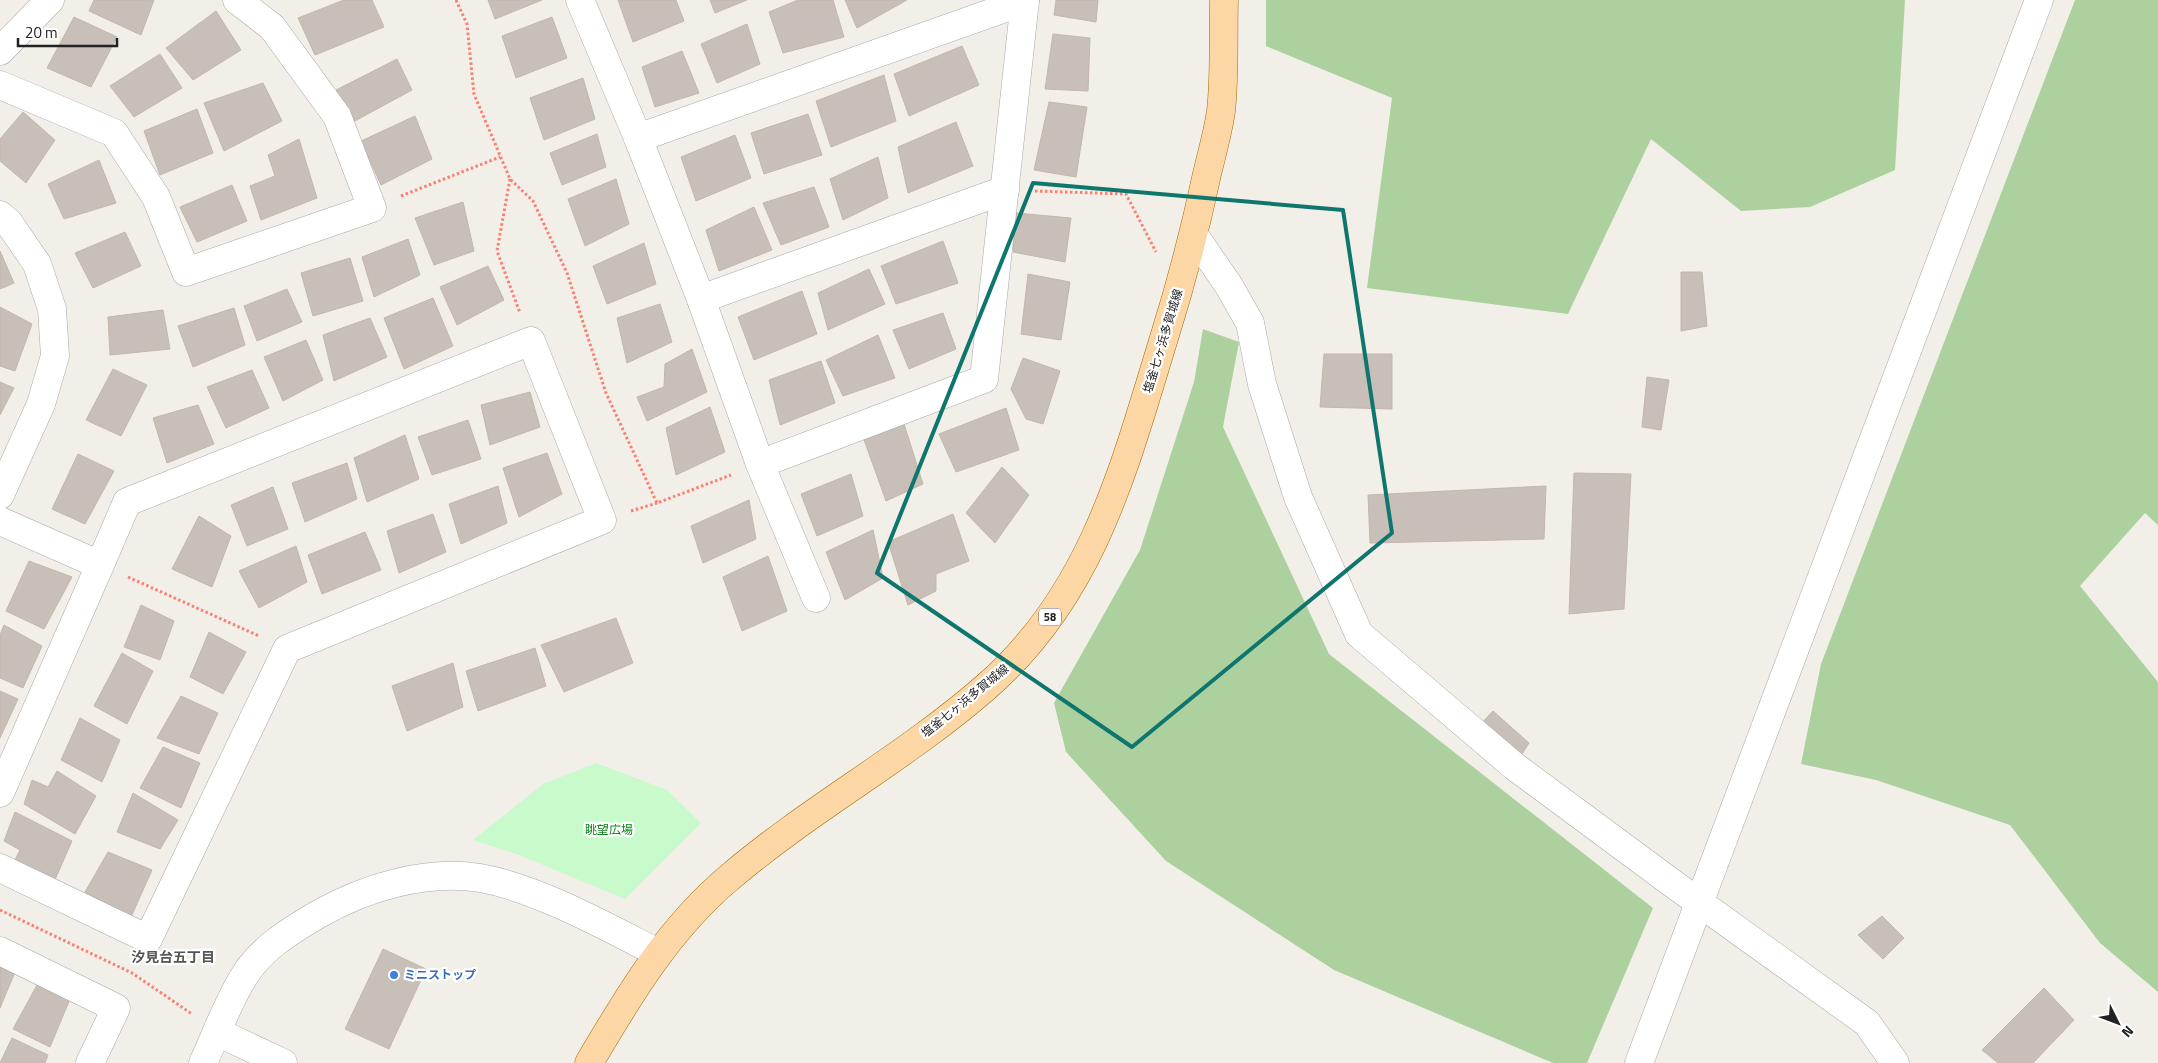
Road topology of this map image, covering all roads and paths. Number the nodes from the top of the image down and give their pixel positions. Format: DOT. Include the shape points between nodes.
graph roads {
  1 [pos="50,0"];
  2 [pos="237,0"];
  3 [pos="456,0"];
  4 [pos="580,0"];
  5 [pos="1224,0"];
  6 [pos="2039,0"];
  7 [pos="1025,1"];
  8 [pos="0,51"];
  9 [pos="0,84"];
  10 [pos="638,138"];
  11 [pos="500,157"];
  12 [pos="510,179"];
  13 [pos="1005,190"];
  14 [pos="372,208"];
  15 [pos="0,214"];
  16 [pos="1194,235"];
  17 [pos="1156,253"];
  18 [pos="701,299"];
  19 [pos="531,341"];
  20 [pos="760,464"];
  21 [pos="0,495"];
  22 [pos="0,521"];
  23 [pos="100,565"];
  24 [pos="816,598"];
  25 [pos="287,649"];
  26 [pos="0,792"];
  27 [pos="0,868"];
  28 [pos="1699,902"];
  29 [pos="0,910"];
  30 [pos="0,951"];
  31 [pos="658,953"];
  32 [pos="217,1032"];
  33 [pos="90,1063"];
  34 [pos="203,1063"];
  35 [pos="283,1063"];
  36 [pos="589,1063"];
  37 [pos="1638,1063"];
  38 [pos="1895,1063"];
  1 -- 8 [label="street"];
  2 -- 14 [label="street" via="272,27 336,116"];
  3 -- 11 [label="path" via="467,24 474,94"];
  4 -- 10 [label="street"];
  5 -- 16 [label="main road, 塩釜七ヶ浜多賀城線 / 58" via="1221,111"];
  6 -- 28 [label="street"];
  7 -- 10 [label="street"];
  7 -- 13 [label="street"];
  9 -- 14 [label="street" via="114,133 156,197 186,272"];
  10 -- 18 [label="street"];
  11 -- 12 [label="path"];
  11 -- 14 [label="path"];
  12 -- 19 [label="path" via="497,251"];
  12 -- 20 [label="path" via="533,201 568,273 606,393 657,502"];
  13 -- 17 [label="path" via="1126,194"];
  13 -- 18 [label="street"];
  13 -- 20 [label="street" via="984,379"];
  15 -- 21 [label="street" via="37,264 52,308 55,356 41,404"];
  16 -- 28 [label="street" via="1250,322 1262,384 1298,497 1360,634 1514,766"];
  16 -- 31 [label="main road, 塩釜七ヶ浜多賀城線 / 58" via="1122,474 1092,548 1047,622 1007,667 949,717 729,877"];
  18 -- 20 [label="street"];
  19 -- 23 [label="street" via="127,502"];
  19 -- 25 [label="street" via="602,520"];
  20 -- 24 [label="street"];
  22 -- 23 [label="street"];
  23 -- 25 [label="path"];
  23 -- 26 [label="street"];
  25 -- 27 [label="street" via="148,939"];
  28 -- 37 [label="street"];
  28 -- 38 [label="street" via="1867,1023"];
  29 -- 32 [label="path" via="132,973"];
  30 -- 33 [label="street" via="116,1008"];
  31 -- 32 [label="street" via="527,892 480,878 441,877 391,884 338,902 292,929 265,951 244,977"];
  31 -- 36 [label="main road, 塩釜七ヶ浜多賀城線 / 58"];
  32 -- 34 [label="street"];
  32 -- 35 [label="street"];
}
